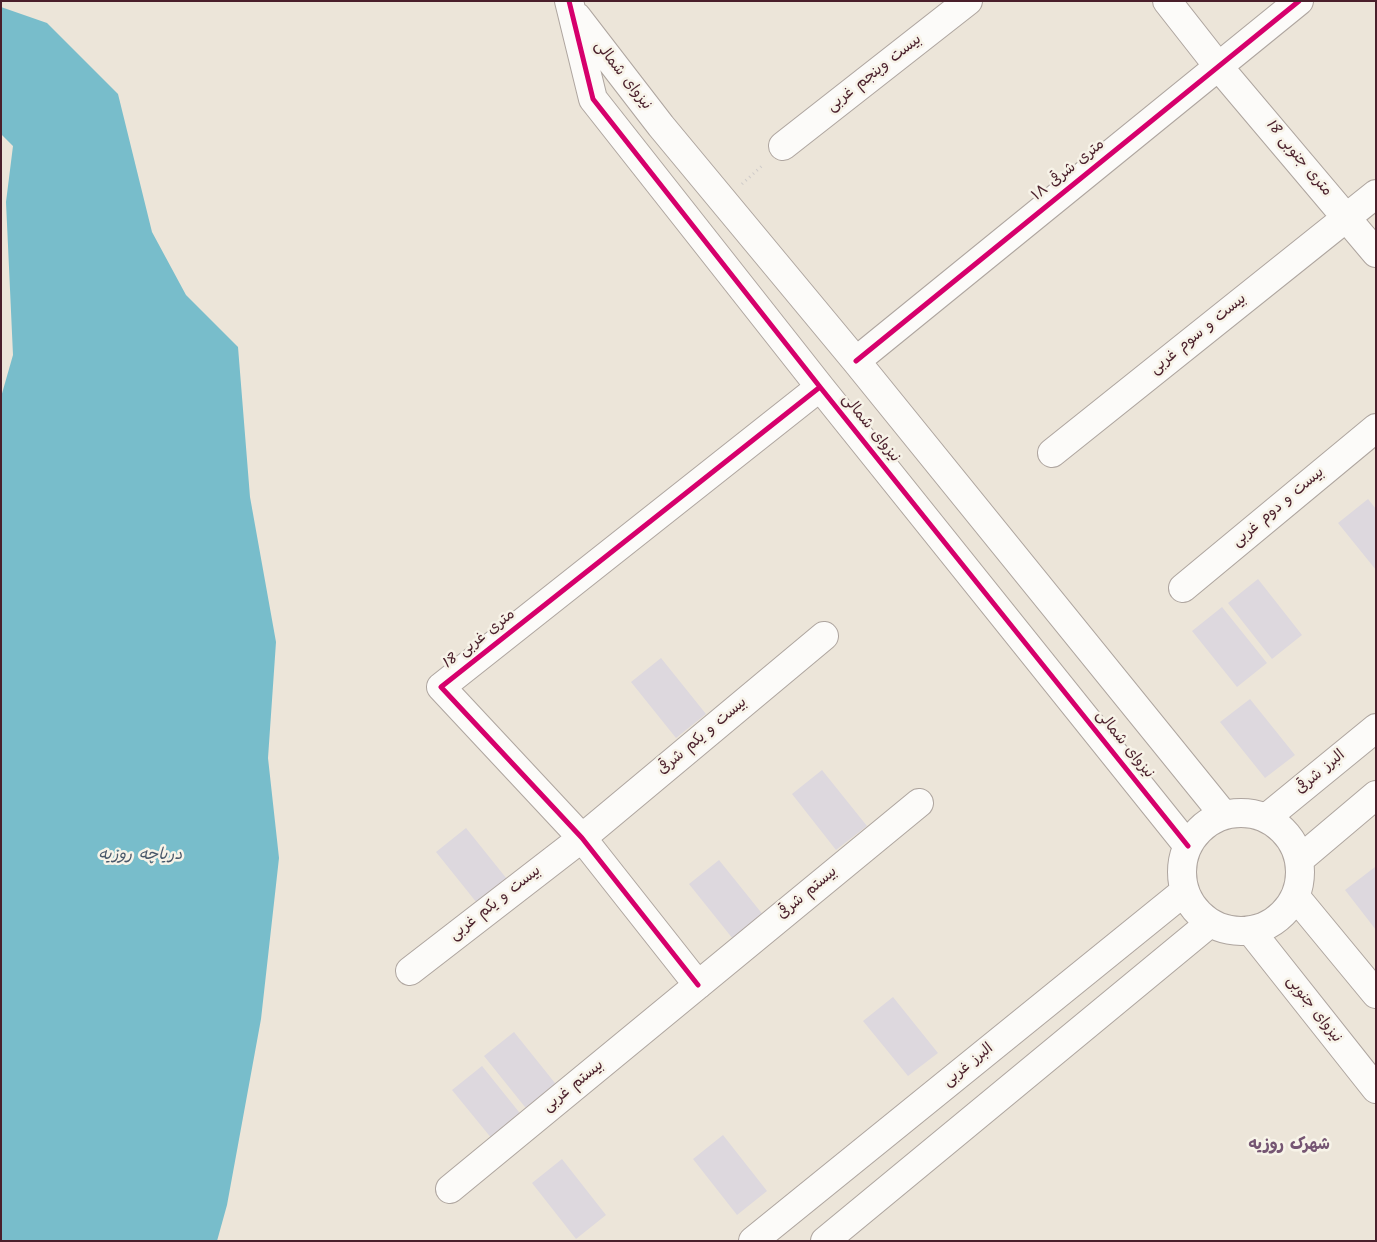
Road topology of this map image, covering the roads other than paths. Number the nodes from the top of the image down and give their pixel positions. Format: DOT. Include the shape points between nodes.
graph roads {
  1 [pos="968,1"];
  2 [pos="1167,1"];
  3 [pos="1299,1"];
  4 [pos="570,5"];
  5 [pos="1218,66"];
  6 [pos="783,146"];
  7 [pos="1376,194"];
  8 [pos="1347,218"];
  9 [pos="1376,253"];
  10 [pos="856,361"];
  11 [pos="820,387"];
  12 [pos="1376,428"];
  13 [pos="1052,453"];
  14 [pos="1182,588"];
  15 [pos="824,636"];
  16 [pos="1376,728"];
  17 [pos="1376,795"];
  18 [pos="918,803"];
  19 [pos="1223,814"];
  20 [pos="1266,818"];
  21 [pos="582,838"];
  22 [pos="1188,846"];
  23 [pos="1299,860"];
  24 [pos="1185,891"];
  25 [pos="1295,896"];
  26 [pos="1210,923"];
  27 [pos="1250,930"];
  28 [pos="410,971"];
  29 [pos="698,985"];
  30 [pos="1376,994"];
  31 [pos="1376,1089"];
  32 [pos="450,1189"];
  33 [pos="753,1241"];
  34 [pos="825,1241"];
  1 -- 6 [label="street, بیست وپنجم غربی"];
  2 -- 5 [label="street, 18 متری جنوبی"];
  3 -- 5 [label="street, ۱۸ متری شرقی"];
  4 -- 10 [label="street, نیزوای شمالی" via="661,126"];
  4 -- 11 [label="street, نیزوای شمالی" via="593,99"];
  5 -- 8 [label="street, 18 متری جنوبی"];
  5 -- 10 [label="street, ۱۸ متری شرقی"];
  7 -- 8 [label="street, بیست و سوم غربی"];
  8 -- 9 [label="street, 18 متری جنوبی"];
  8 -- 13 [label="street, بیست و سوم غربی"];
  10 -- 19 [label="street, نیزوای شمالی"];
  11 -- 21 [label="street, 18 متری غربی" via="441,686"];
  11 -- 22 [label="street, نیزوای شمالی"];
  12 -- 14 [label="street, بیست و دوم غربی"];
  15 -- 21 [label="street, بیست و یکم شرقی"];
  16 -- 20 [label="street, البرز شرقی"];
  17 -- 23 [label="street"];
  18 -- 29 [label="street, بیستم شرقی"];
  19 -- 20 [label="street" via="1248,813"];
  19 -- 22 [label="street" via="1196,834"];
  20 -- 23 [label="street" via="1281,828"];
  21 -- 28 [label="street, بیست و یکم غربی"];
  21 -- 29 [label="street, 18 متری غربی"];
  22 -- 24 [label="street" via="1182,872"];
  23 -- 25 [label="street" via="1300,878"];
  24 -- 26 [label="street" via="1195,909"];
  24 -- 33 [label="street, البرز غربی"];
  25 -- 27 [label="street" via="1285,911 1270,924"];
  25 -- 30 [label="street"];
  26 -- 27 [label="street" via="1230,930"];
  26 -- 34 [label="street"];
  27 -- 31 [label="street, نیزوای جنوبی"];
  29 -- 32 [label="street, بیستم غربی"];
}
